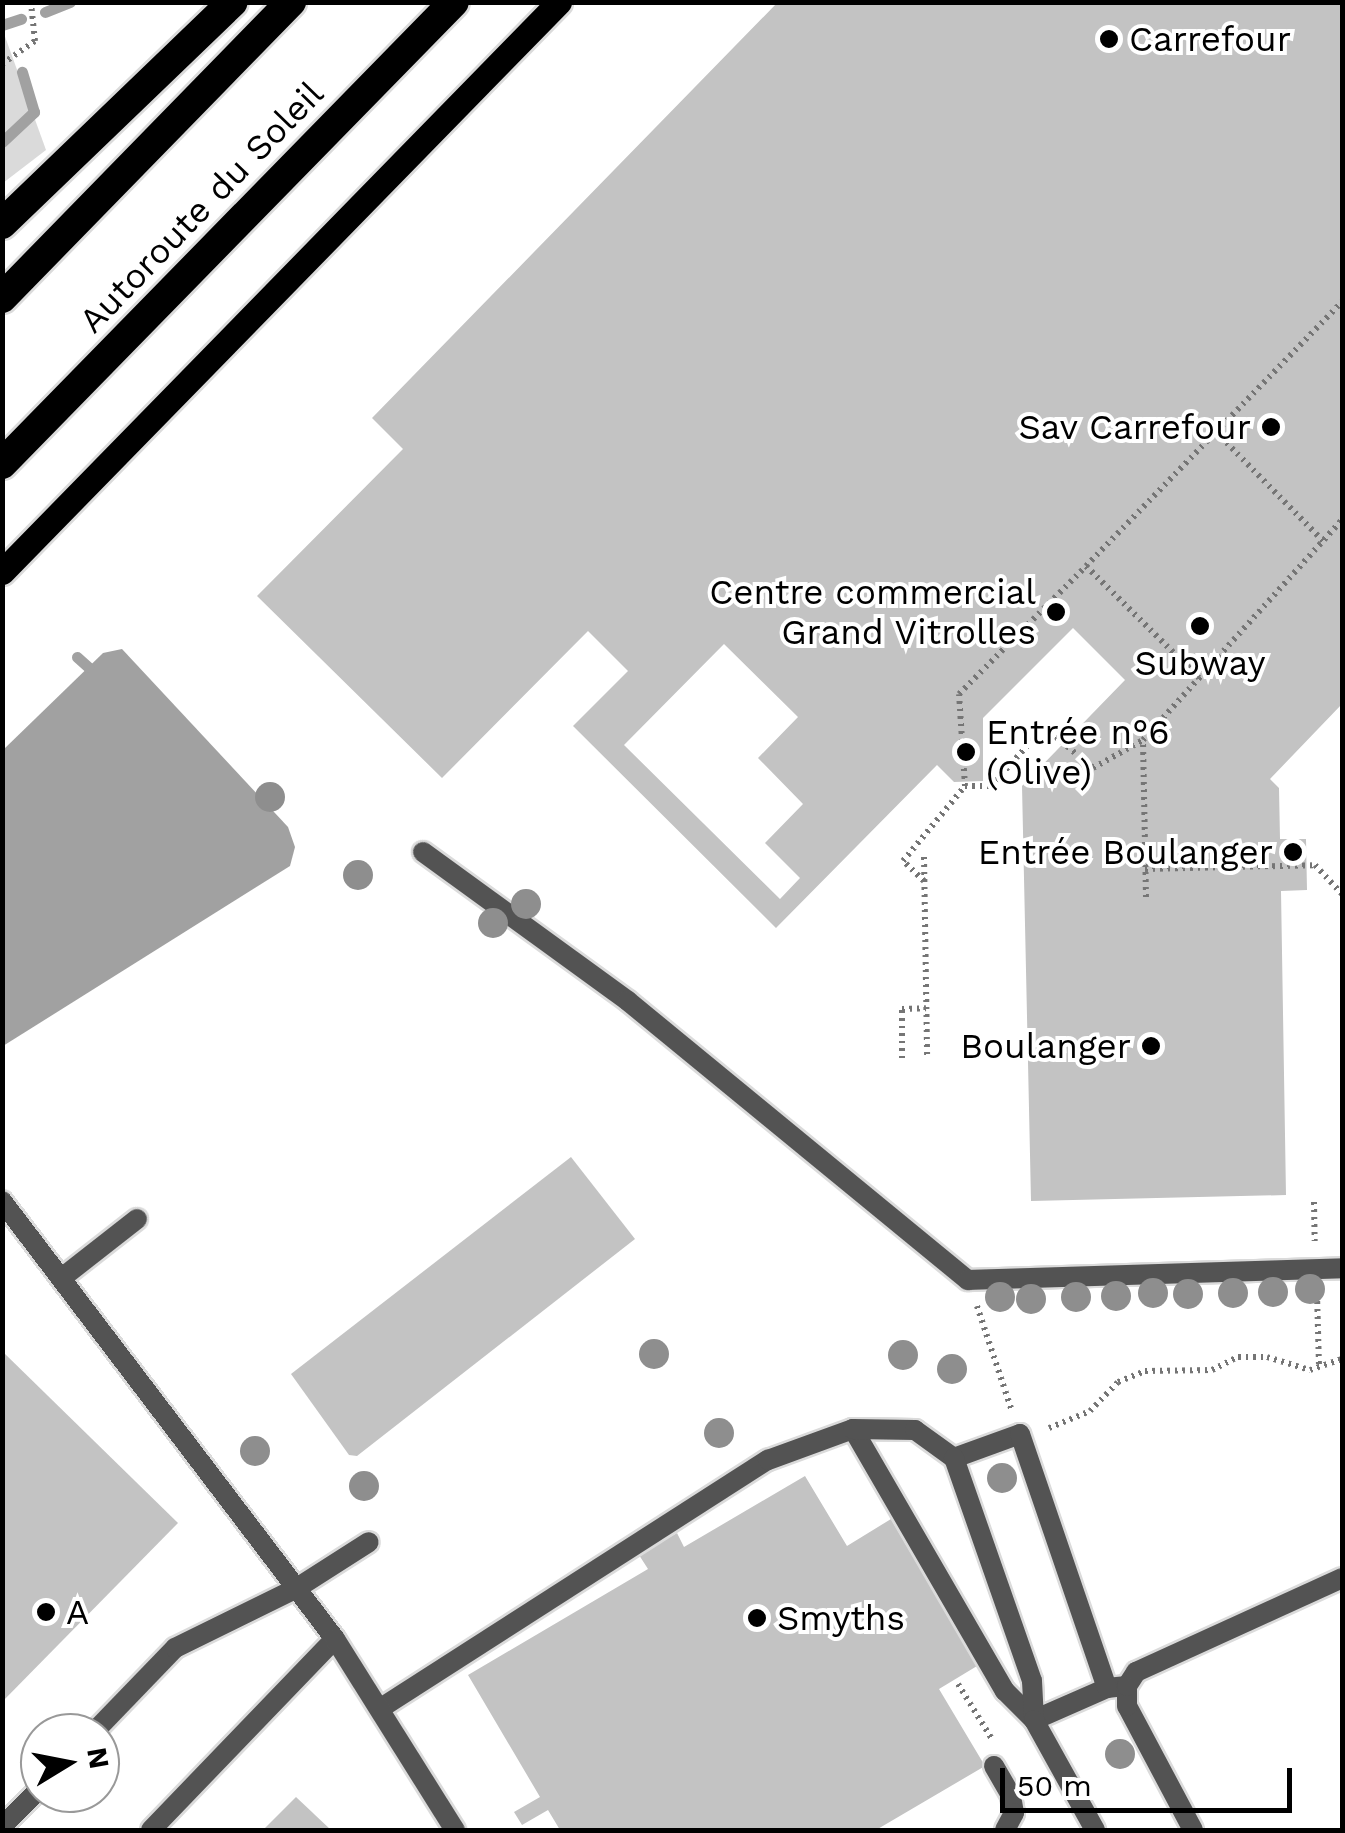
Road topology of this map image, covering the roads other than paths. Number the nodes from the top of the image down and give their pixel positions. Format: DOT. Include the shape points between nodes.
graph roads {
  1 [pos="233,2"];
  2 [pos="291,2"];
  3 [pos="454,2"];
  4 [pos="559,2"];
  5 [pos="2,224"];
  6 [pos="2,298"];
  7 [pos="2,464"];
  8 [pos="2,572"];
  9 [pos="423,852"];
  10 [pos="2,1201"];
  11 [pos="137,1219"];
  12 [pos="1342,1268"];
  13 [pos="63,1277"];
  14 [pos="853,1429"];
  15 [pos="954,1458"];
  16 [pos="369,1542"];
  17 [pos="1342,1578"];
  18 [pos="297,1588"];
  19 [pos="335,1639"];
  20 [pos="1117,1687"];
  21 [pos="382,1708"];
  22 [pos="112,1713"];
  23 [pos="1034,1720"];
  24 [pos="994,1766"];
  25 [pos="20,1809"];
  26 [pos="1092,1824"];
  27 [pos="2,1827"];
  28 [pos="151,1830"];
  29 [pos="455,1830"];
  30 [pos="1005,1830"];
  31 [pos="1068,1830"];
  32 [pos="1193,1830"];
  1 -- 5 [label="highway"];
  2 -- 6 [label="highway"];
  3 -- 7 [label="highway, Autoroute du Soleil"];
  4 -- 8 [label="main road"];
  9 -- 12 [label="street" via="628,1001 968,1280"];
  10 -- 13 [label="street"];
  11 -- 13 [label="street"];
  13 -- 18 [label="street"];
  14 -- 15 [label="street" via="915,1430"];
  14 -- 21 [label="street" via="768,1460"];
  14 -- 23 [label="street" via="1005,1691"];
  15 -- 20 [label="street" via="1020,1434"];
  15 -- 23 [label="street" via="1032,1681"];
  16 -- 18 [label="street"];
  17 -- 20 [label="street" via="1136,1672"];
  18 -- 19 [label="street"];
  18 -- 22 [label="street" via="175,1648"];
  19 -- 21 [label="street"];
  19 -- 28 [label="street"];
  20 -- 23 [label="street"];
  20 -- 32 [label="street"];
  21 -- 29 [label="street"];
  23 -- 26 [label="street"];
  24 -- 30 [label="street" via="1012,1796 1014,1812"];
  25 -- 27 [label="street"];
  26 -- 31 [label="street"];
}
